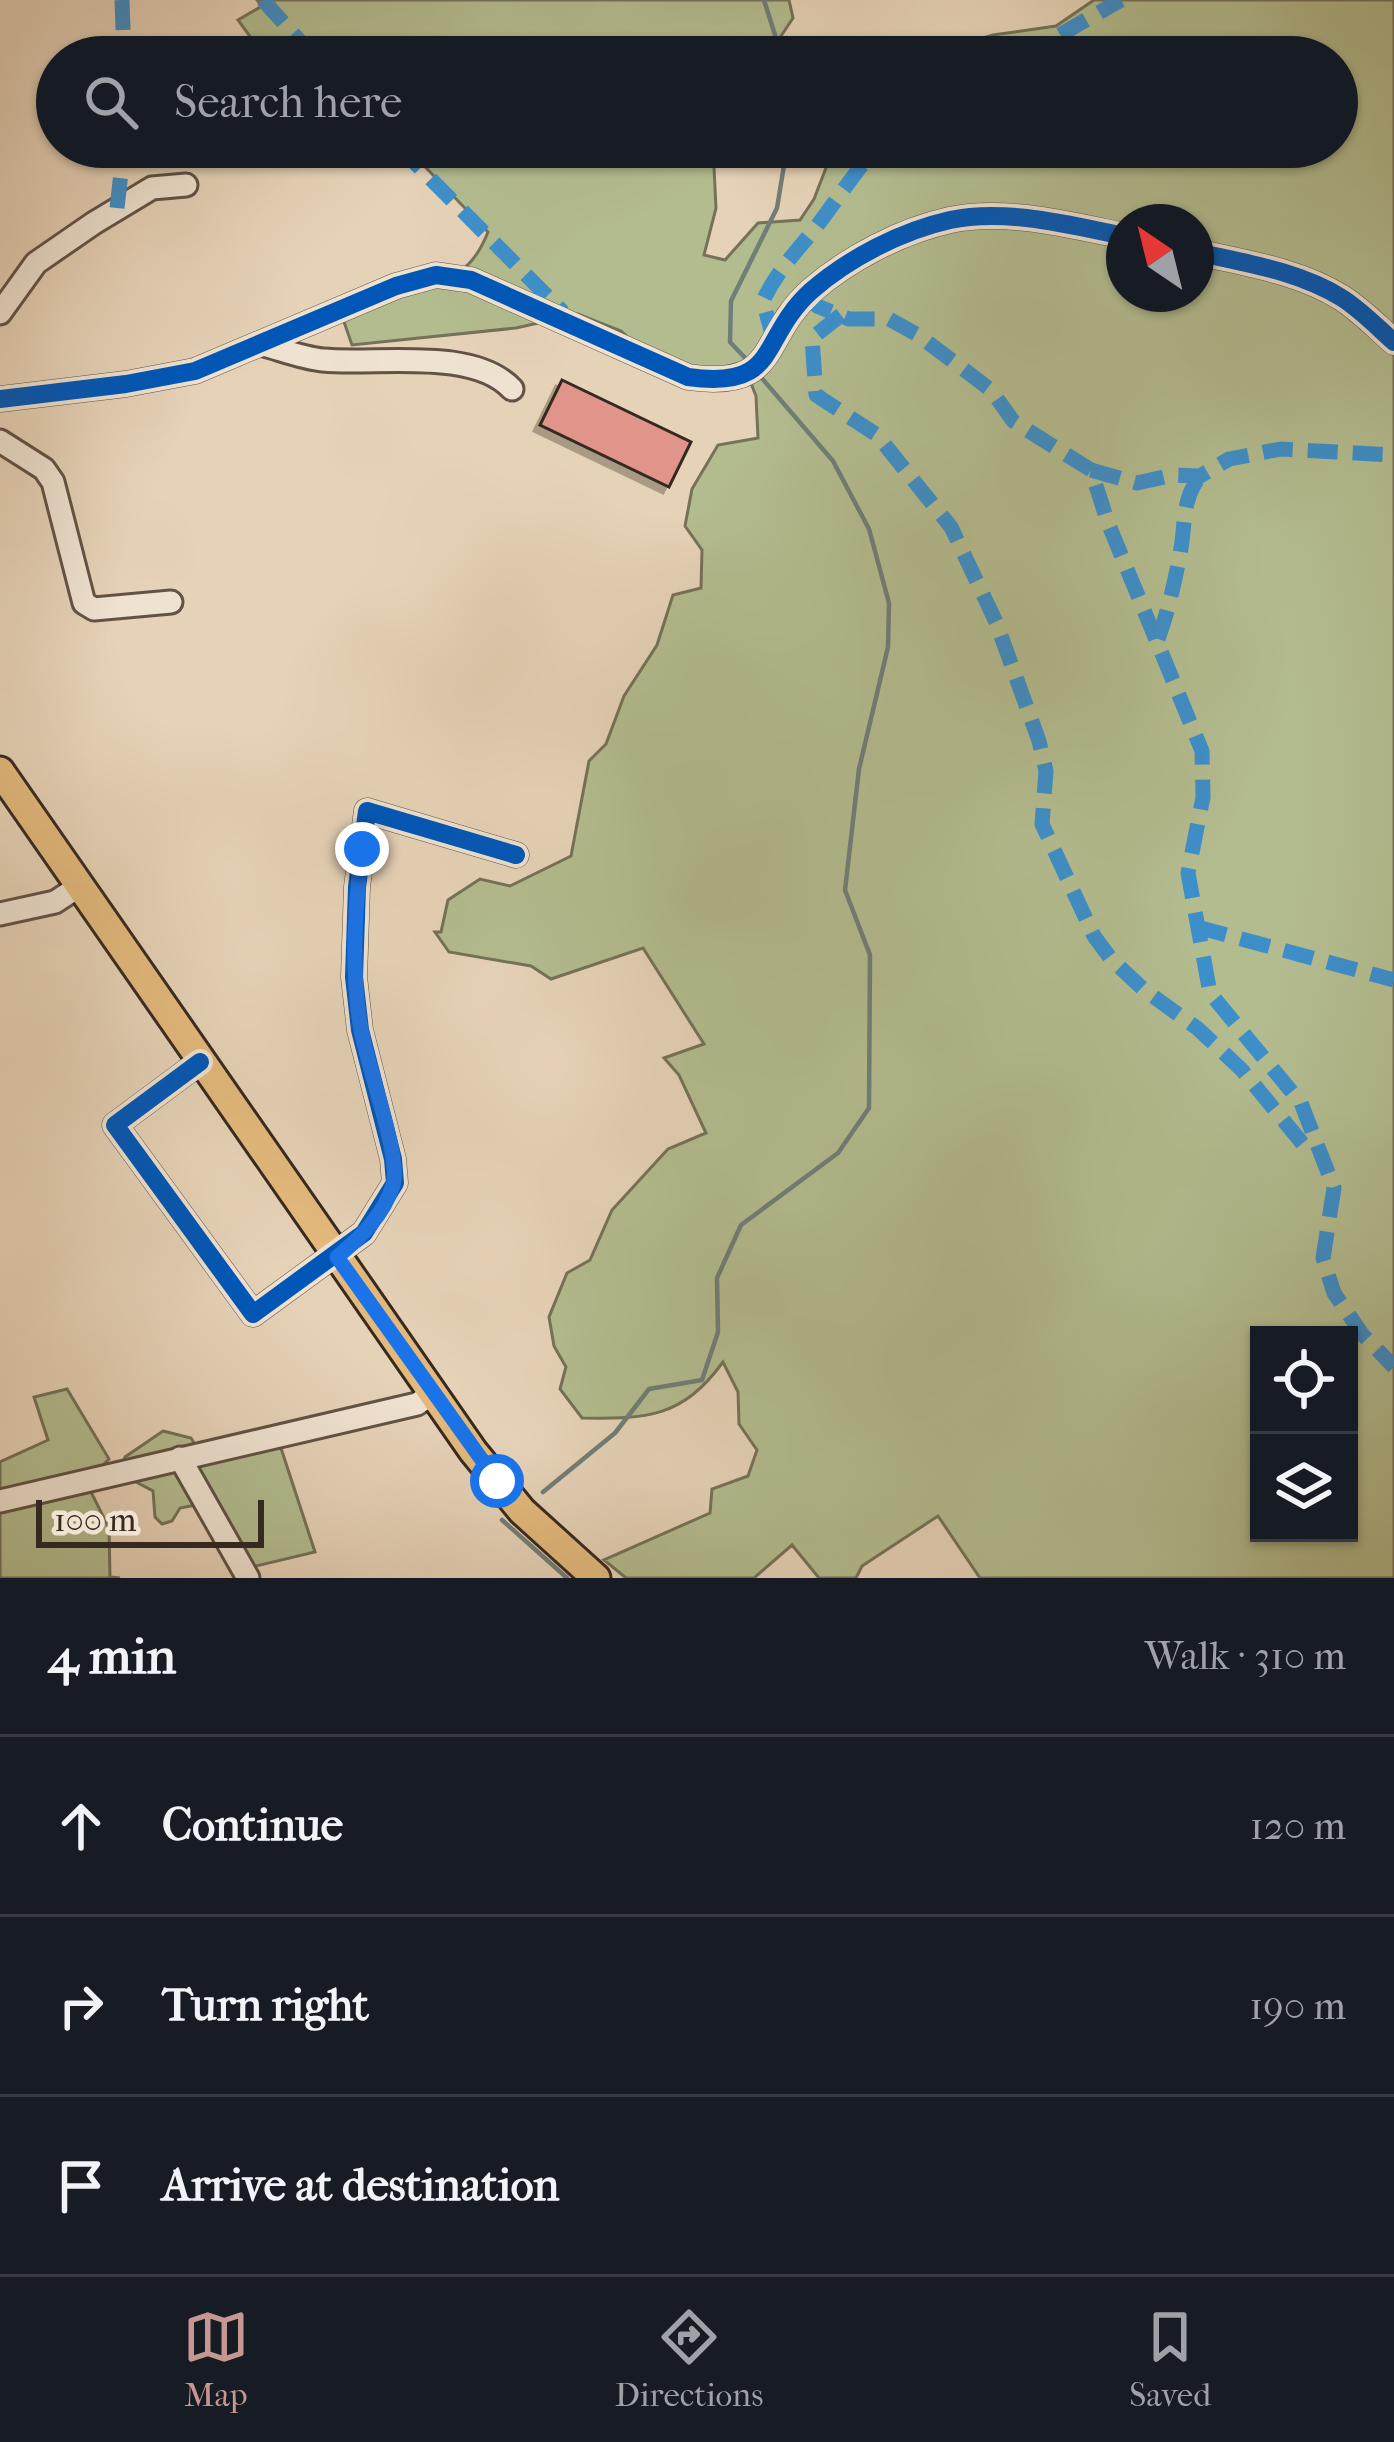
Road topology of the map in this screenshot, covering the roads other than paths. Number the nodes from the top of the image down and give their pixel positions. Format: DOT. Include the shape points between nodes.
graph roads {
  1 [pos="186,184"];
  2 [pos="1106,232"];
  3 [pos="1214,256"];
  4 [pos="0,313"];
  5 [pos="1394,342"];
  6 [pos="259,344"];
  7 [pos="512,389"];
  8 [pos="0,399"];
  9 [pos="1,444"];
  10 [pos="171,602"];
  11 [pos="0,771"];
  12 [pos="515,855"];
  13 [pos="78,887"];
  14 [pos="0,914"];
  15 [pos="200,1062"];
  16 [pos="337,1257"];
  17 [pos="433,1393"];
  18 [pos="180,1458"];
  19 [pos="0,1501"];
  20 [pos="248,1578"];
  21 [pos="596,1578"];
  1 -- 4 [label="street" via="152,188 36,263"];
  2 -- 6 [label="street" via="982,216 916,231 807,295 768,354 734,380 688,377 471,280 436,275"];
  3 -- 5 [label="street" via="1321,286"];
  6 -- 7 [label="street" via="320,360 429,361 496,372"];
  6 -- 8 [label="street" via="195,371"];
  9 -- 10 [label="street" via="52,482 83,603 94,609"];
  11 -- 13 [label="main road"];
  12 -- 16 [label="street" via="368,811 354,977 395,1183 364,1233"];
  13 -- 14 [label="street" via="55,902"];
  13 -- 15 [label="main road"];
  15 -- 16 [label="main road"];
  15 -- 16 [label="street" via="115,1125 253,1314"];
  16 -- 17 [label="main road"];
  17 -- 18 [label="street"];
  17 -- 21 [label="main road" via="522,1511"];
  18 -- 19 [label="street"];
  18 -- 20 [label="street"];
}
